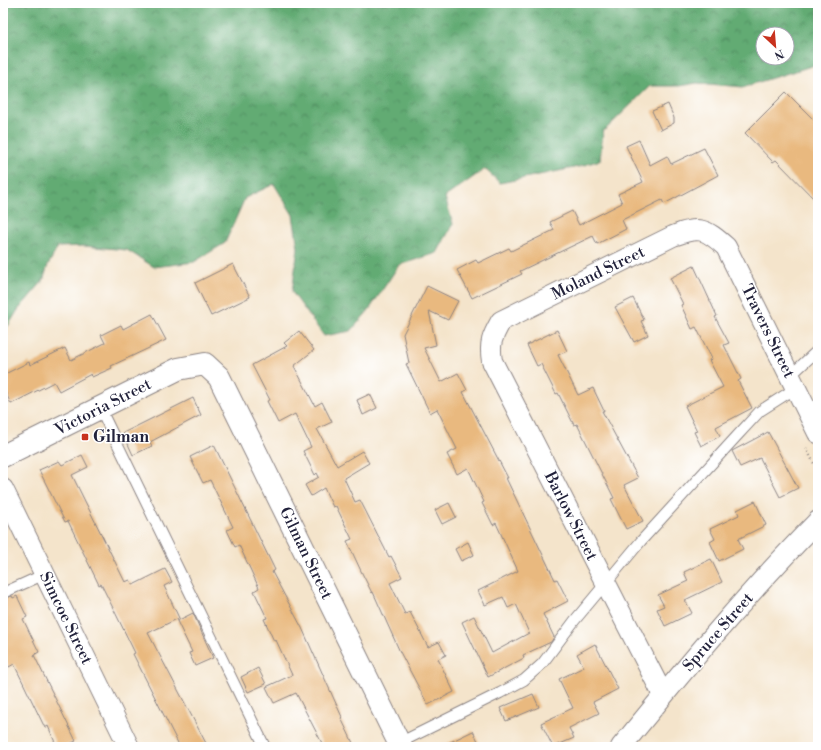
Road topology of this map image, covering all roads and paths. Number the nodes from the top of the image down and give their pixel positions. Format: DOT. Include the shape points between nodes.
graph roads {
  1 [pos="711,234"];
  2 [pos="493,334"];
  3 [pos="818,350"];
  4 [pos="205,364"];
  5 [pos="793,382"];
  6 [pos="100,408"];
  7 [pos="818,434"];
  8 [pos="3,456"];
  9 [pos="3,489"];
  10 [pos="818,521"];
  11 [pos="45,574"];
  12 [pos="606,584"];
  13 [pos="3,593"];
  14 [pos="663,695"];
  15 [pos="400,745"];
  16 [pos="130,747"];
  17 [pos="265,747"];
  18 [pos="621,747"];
  1 -- 2 [label="street, Moland Street" via="692,229 673,236 501,321"];
  1 -- 5 [label="street, Travers Street" via="726,247"];
  2 -- 12 [label="street, Barlow Street" via="490,346 492,361"];
  3 -- 5 [label="lane"];
  4 -- 6 [label="street, Victoria Street" via="178,369"];
  4 -- 15 [label="street, Gilman Street" via="219,377"];
  5 -- 7 [label="street, Travers Street"];
  5 -- 12 [label="lane" via="760,411 641,541"];
  6 -- 8 [label="street, Victoria Street"];
  6 -- 17 [label="lane"];
  9 -- 11 [label="street, Simcoe Street"];
  10 -- 14 [label="street, Spruce Street"];
  11 -- 13 [label="lane"];
  11 -- 16 [label="street, Simcoe Street"];
  12 -- 14 [label="street, Barlow Street"];
  12 -- 15 [label="lane" via="542,664 524,680"];
  14 -- 18 [label="street, Spruce Street"];
}
